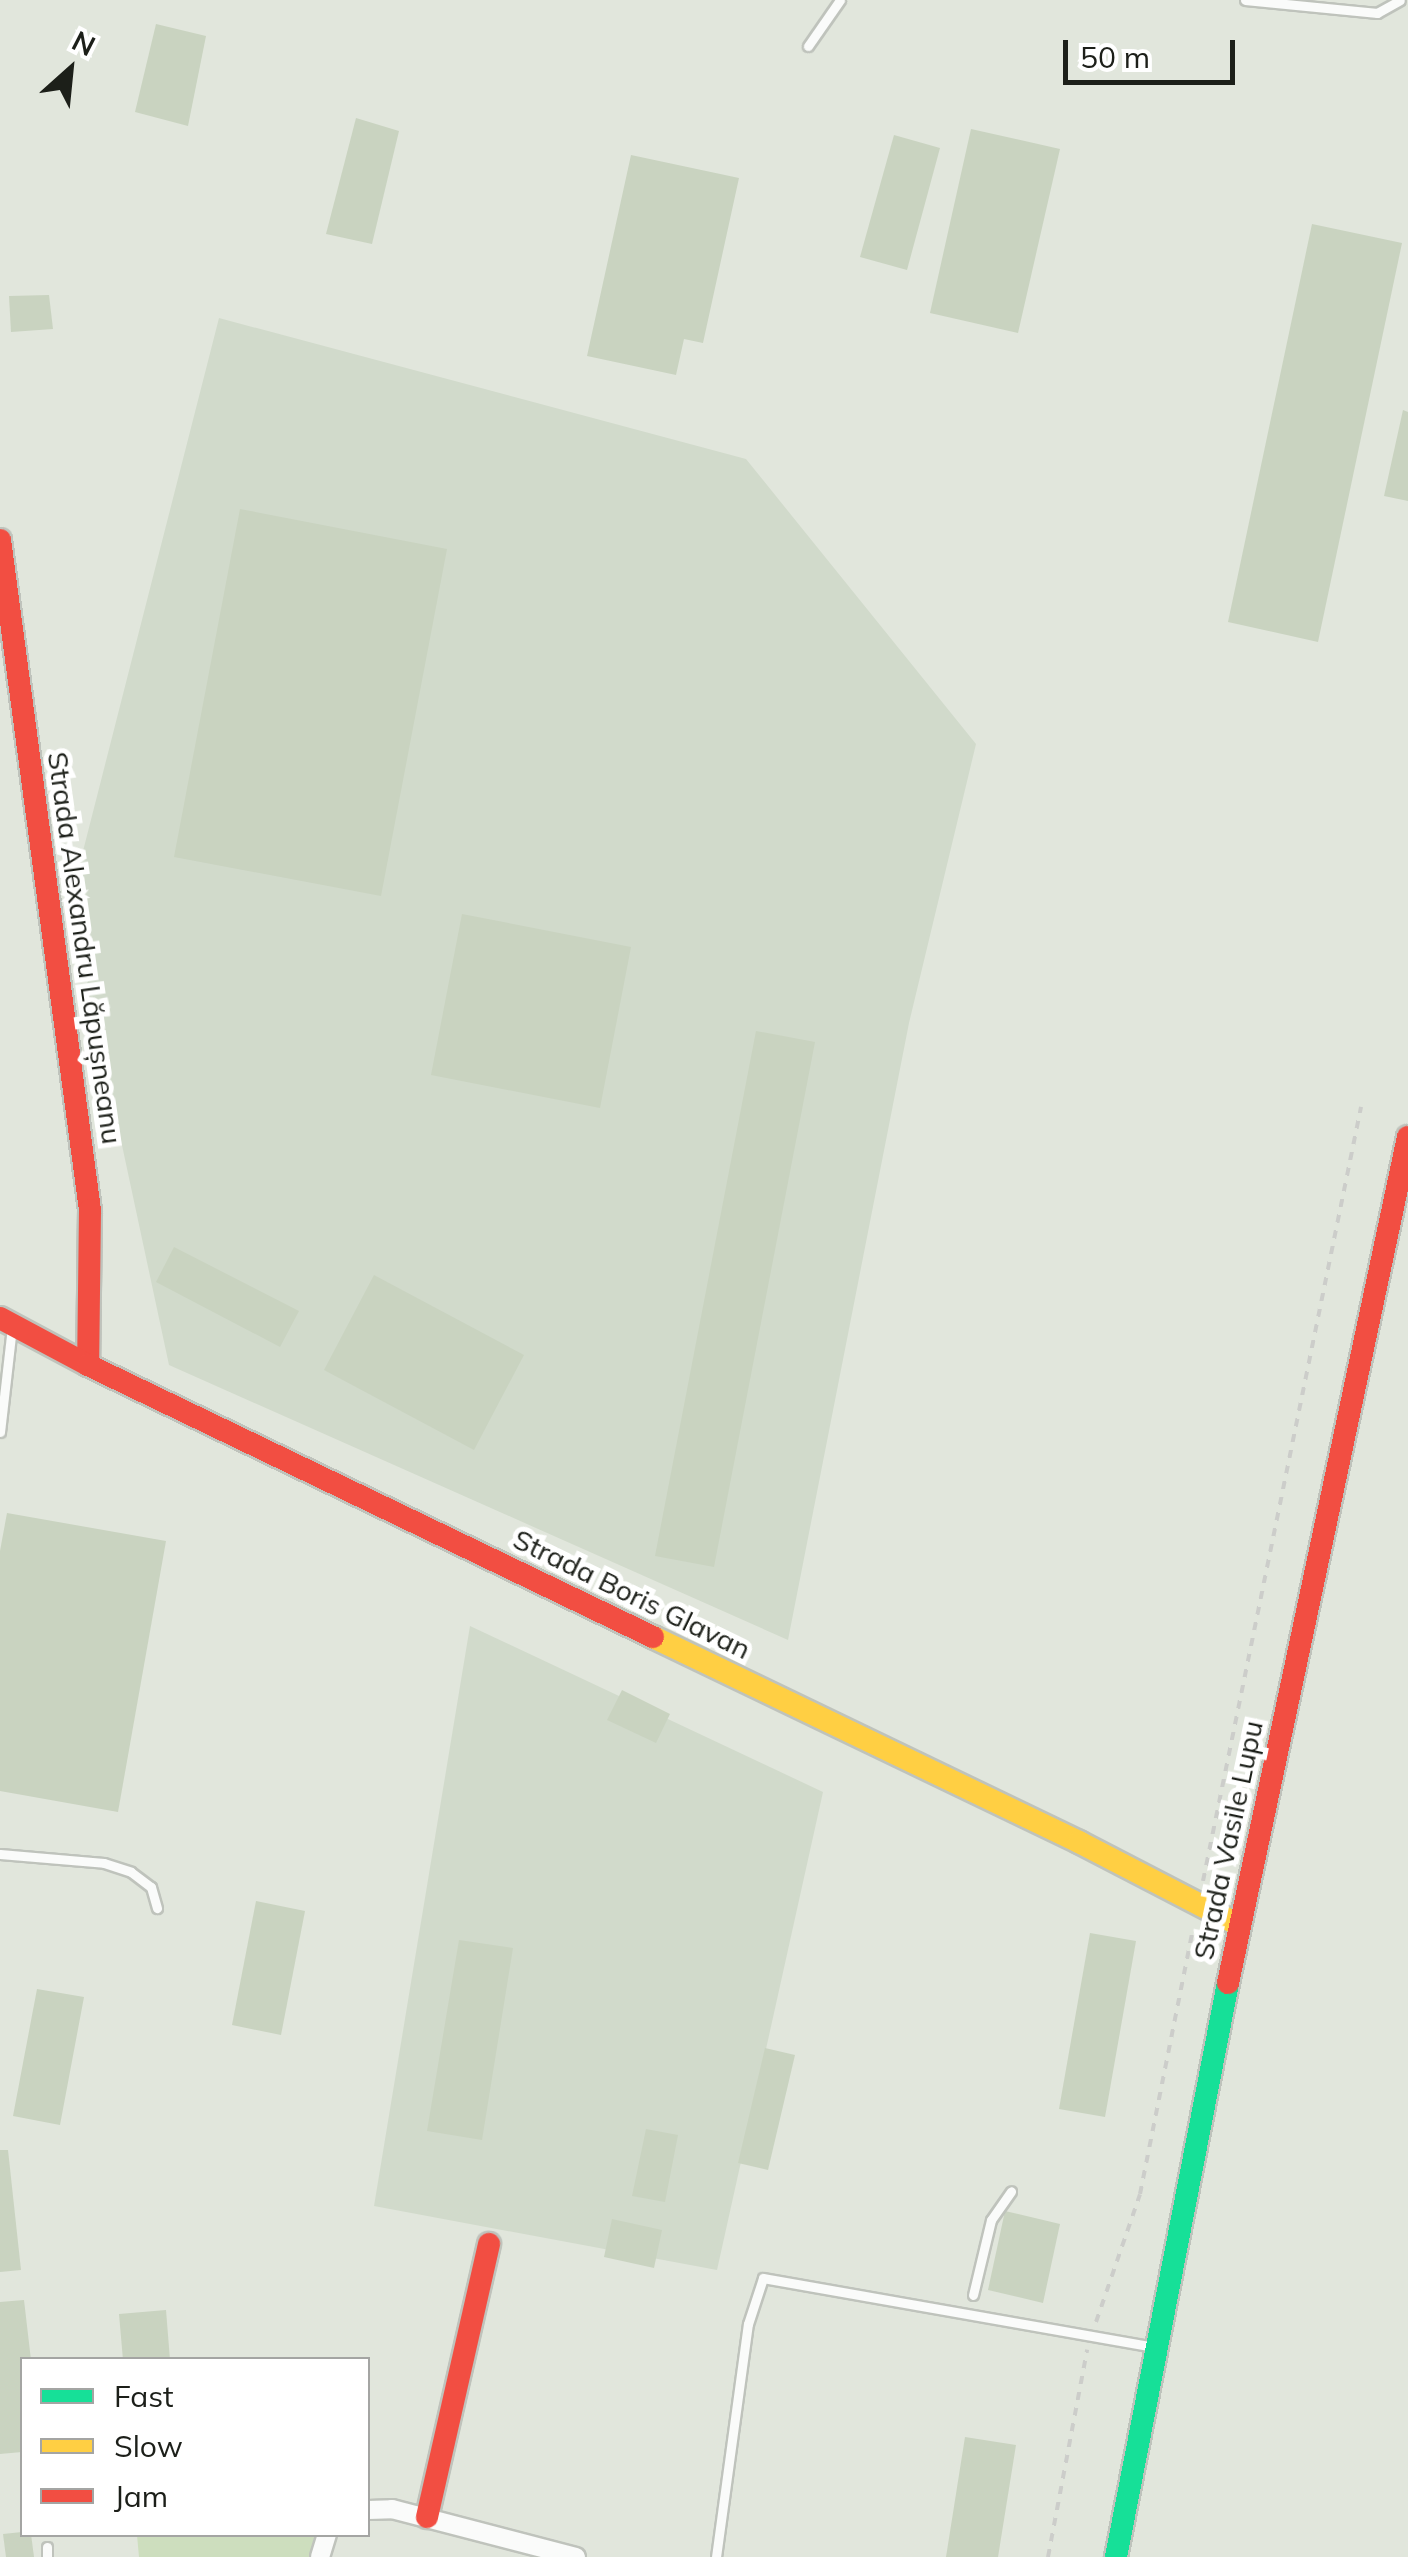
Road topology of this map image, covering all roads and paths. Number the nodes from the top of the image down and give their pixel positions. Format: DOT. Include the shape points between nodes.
graph roads {
  1 [pos="840,0"];
  2 [pos="1245,0"];
  3 [pos="1400,0"];
  4 [pos="808,46"];
  5 [pos="0,540"];
  6 [pos="1361,1106"];
  7 [pos="1408,1137"];
  8 [pos="6,1321"];
  9 [pos="88,1365"];
  10 [pos="0,1432"];
  11 [pos="0,1854"];
  12 [pos="1198,1904"];
  13 [pos="157,1908"];
  14 [pos="1238,1924"];
  15 [pos="1011,2191"];
  16 [pos="489,2244"];
  17 [pos="973,2294"];
  18 [pos="1092,2336"];
  19 [pos="1159,2348"];
  20 [pos="370,2510"];
  21 [pos="426,2518"];
  22 [pos="576,2557"];
  23 [pos="716,2557"];
  24 [pos="1048,2557"];
  25 [pos="1116,2557"];
  1 -- 4 [label="lane"];
  2 -- 3 [label="lane" via="1377,12"];
  5 -- 9 [label="street, Strada Alexandru Lăpușneanu" via="90,1210"];
  6 -- 12 [label="path"];
  7 -- 14 [label="street, Strada Vasile Lupu"];
  8 -- 9 [label="street, Strada Boris Glavan"];
  8 -- 10 [label="lane"];
  9 -- 12 [label="street, Strada Boris Glavan"];
  11 -- 13 [label="lane" via="104,1863 131,1872 152,1887"];
  12 -- 14 [label="street, Strada Boris Glavan"];
  12 -- 18 [label="path" via="1140,2194"];
  14 -- 19 [label="street, Strada Vasile Lupu"];
  15 -- 17 [label="lane" via="991,2220"];
  16 -- 21 [label="street"];
  18 -- 19 [label="lane"];
  18 -- 23 [label="lane" via="764,2278 748,2324"];
  18 -- 24 [label="path"];
  19 -- 25 [label="street, Strada Vasile Lupu"];
  20 -- 21 [label="street"];
  21 -- 22 [label="street"];
}
